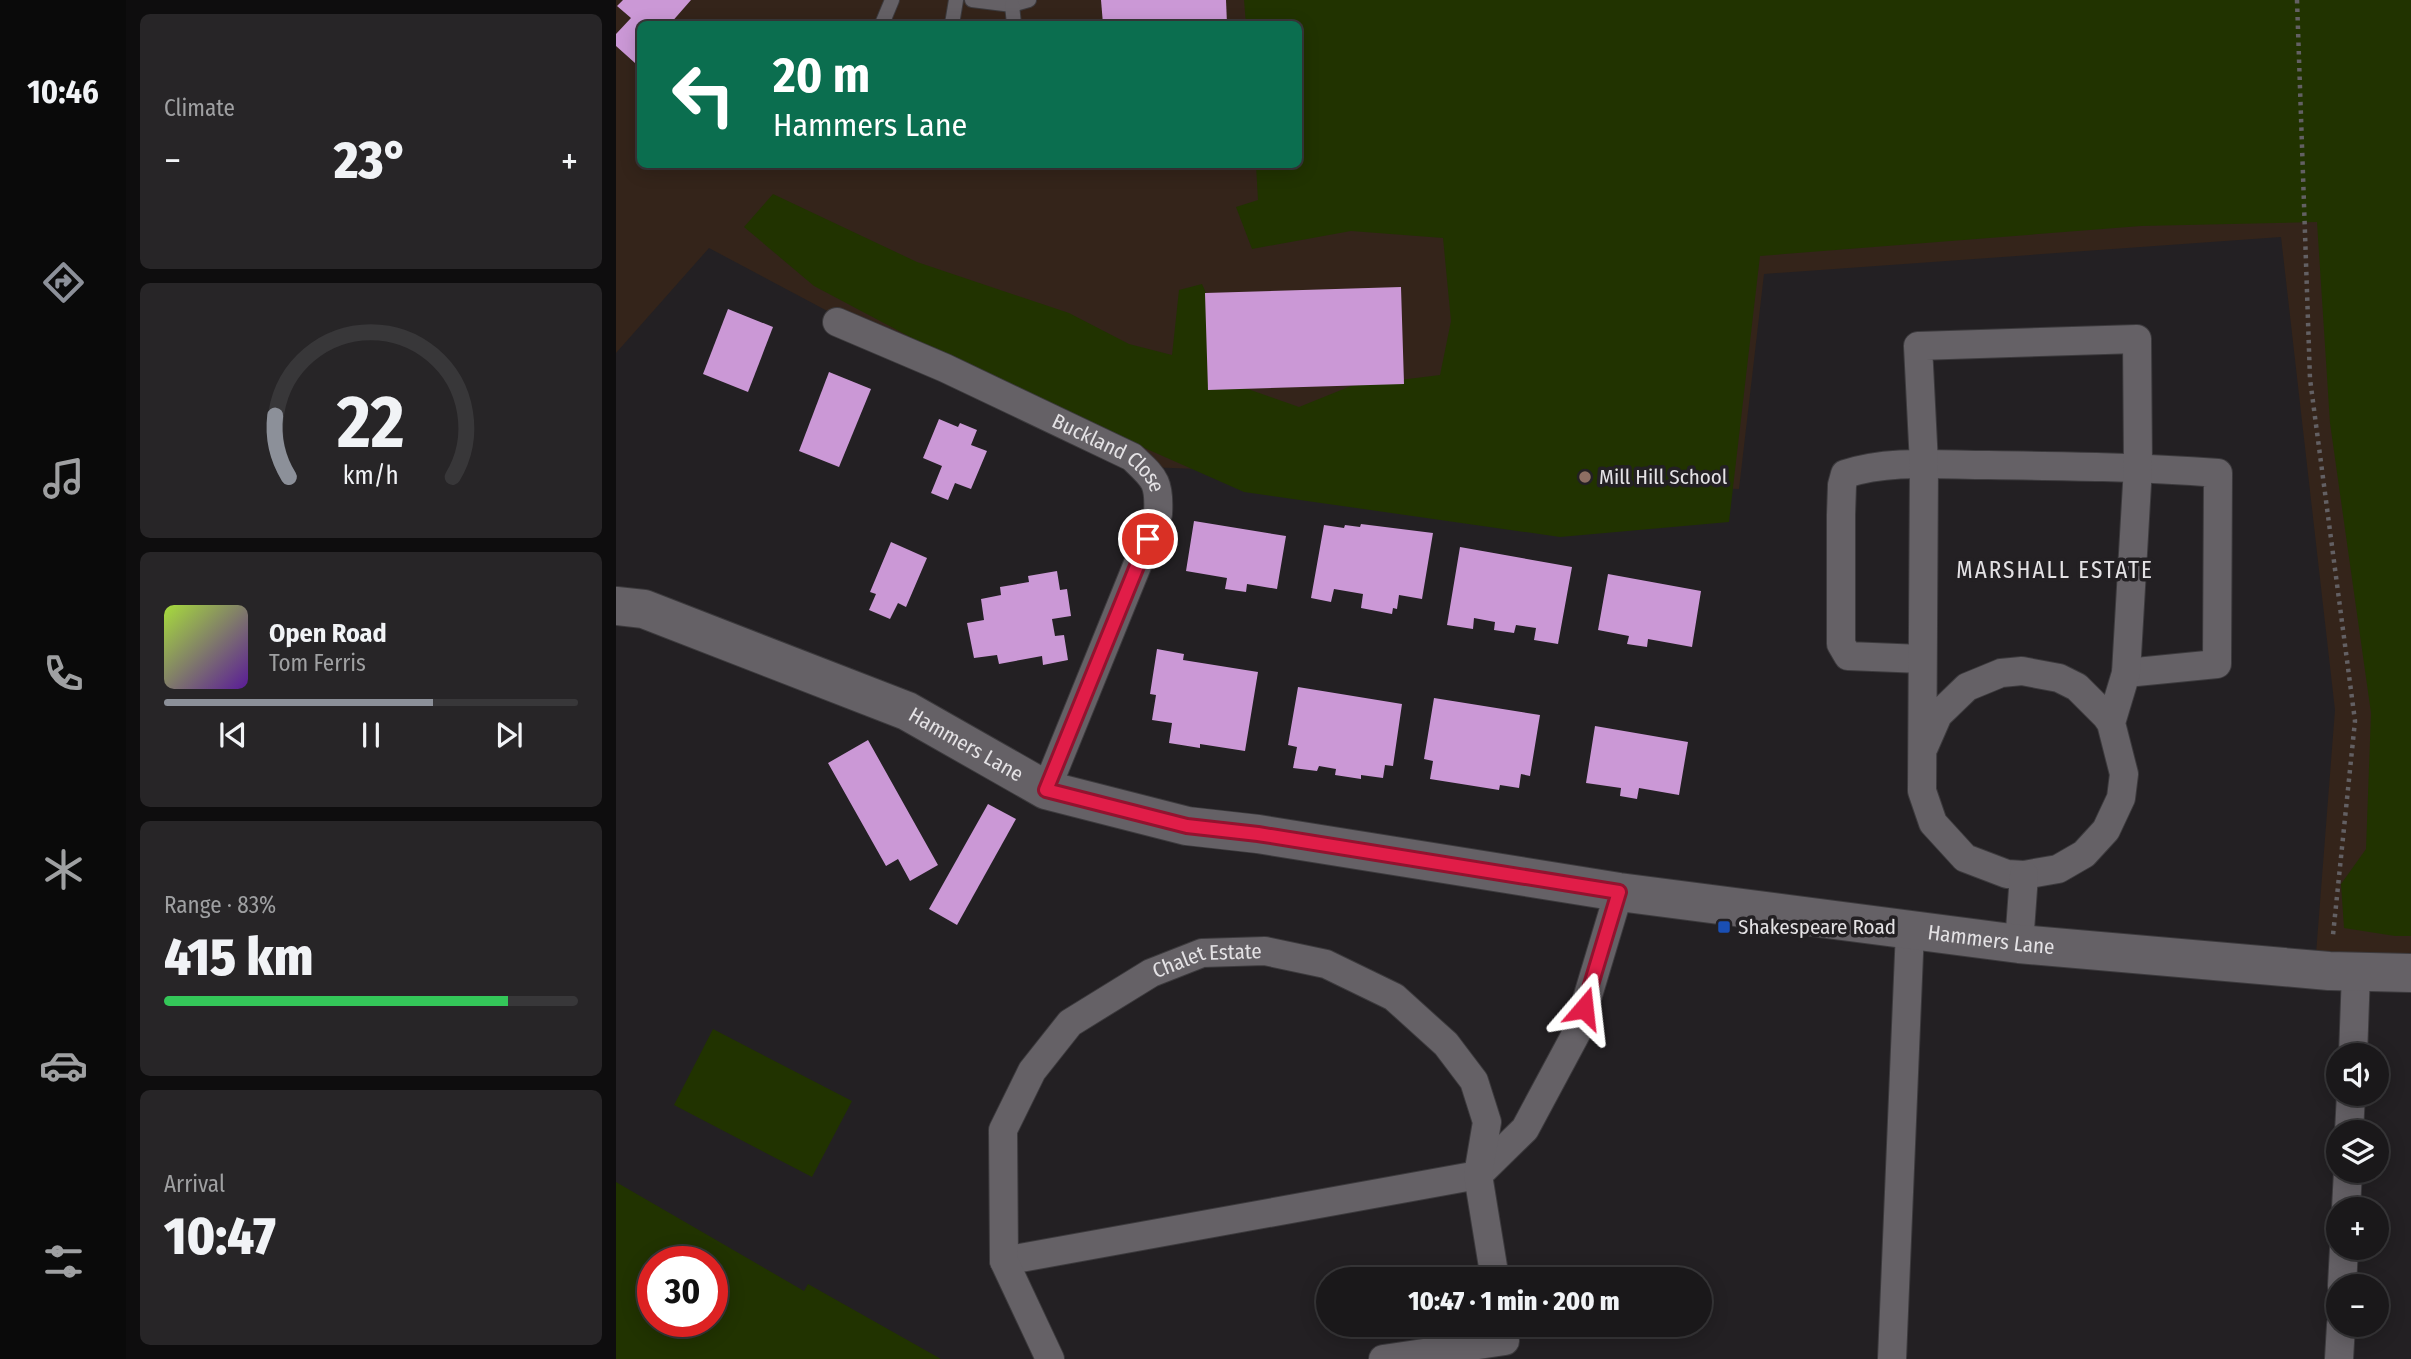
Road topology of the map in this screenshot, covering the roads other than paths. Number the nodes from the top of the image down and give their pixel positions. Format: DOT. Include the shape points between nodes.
graph roads {
  1 [pos="892,0"];
  2 [pos="956,0"];
  3 [pos="972,0"];
  4 [pos="1029,0"];
  5 [pos="1012,5"];
  6 [pos="883,21"];
  7 [pos="952,21"];
  8 [pos="1014,21"];
  9 [pos="837,322"];
  10 [pos="1924,464"];
  11 [pos="2138,467"];
  12 [pos="616,606"];
  13 [pos="1922,659"];
  14 [pos="2126,673"];
  15 [pos="2111,723"];
  16 [pos="1924,747"];
  17 [pos="1046,790"];
  18 [pos="2024,875"];
  19 [pos="1619,892"];
  20 [pos="1910,930"];
  21 [pos="2019,944"];
  22 [pos="2343,972"];
  23 [pos="2411,973"];
  24 [pos="2352,1043"];
  25 [pos="1478,1175"];
  26 [pos="1004,1261"];
  27 [pos="1493,1267"];
  28 [pos="2340,1337"];
  29 [pos="1505,1341"];
  30 [pos="1050,1359"];
  31 [pos="1383,1359"];
  32 [pos="1892,1359"];
  33 [pos="2339,1359"];
  1 -- 6 [label="lane"];
  2 -- 7 [label="lane"];
  3 -- 5 [label="lane"];
  4 -- 5 [label="lane"];
  5 -- 8 [label="lane"];
  9 -- 17 [label="street, Buckland Close" via="1132,457 1154,478 1158,513"];
  10 -- 11 [label="street"];
  10 -- 11 [label="street" via="1918,346 2137,339"];
  10 -- 13 [label="street"];
  10 -- 13 [label="street" via="1862,468 1845,474 1839,580 1840,644 1848,656"];
  11 -- 14 [label="street"];
  11 -- 14 [label="street" via="2218,473 2217,664"];
  12 -- 17 [label="main road, Hammers Lane" via="644,609 908,711"];
  13 -- 16 [label="street"];
  14 -- 15 [label="street"];
  15 -- 16 [label="street" via="2077,687 2059,678 2022,671 2001,673 1966,688 1938,716"];
  15 -- 18 [label="street" via="2124,774 2121,798 2106,830 2084,854 2058,869"];
  16 -- 18 [label="street" via="1922,791 1933,823 1965,858 2007,874"];
  17 -- 19 [label="main road, Hammers Lane" via="1187,826"];
  18 -- 21 [label="street"];
  19 -- 20 [label="main road, Hammers Lane"];
  19 -- 25 [label="street" via="1577,1032 1525,1129"];
  20 -- 21 [label="main road, Hammers Lane"];
  20 -- 32 [label="street"];
  21 -- 22 [label="main road, Hammers Lane"];
  22 -- 23 [label="main road, Hammers Lane"];
  22 -- 24 [label="street"];
  25 -- 26 [label="street"];
  25 -- 26 [label="street, Chalet Estate" via="1486,1122 1474,1081 1446,1044 1394,997 1326,964 1265,951 1202,953 1151,972 1070,1023 1032,1071 1003,1130"];
  25 -- 27 [label="street, Chalet Estate"];
  26 -- 30 [label="street, Chalet Estate"];
  28 -- 33 [label="street"];
  29 -- 31 [label="street"];
}
